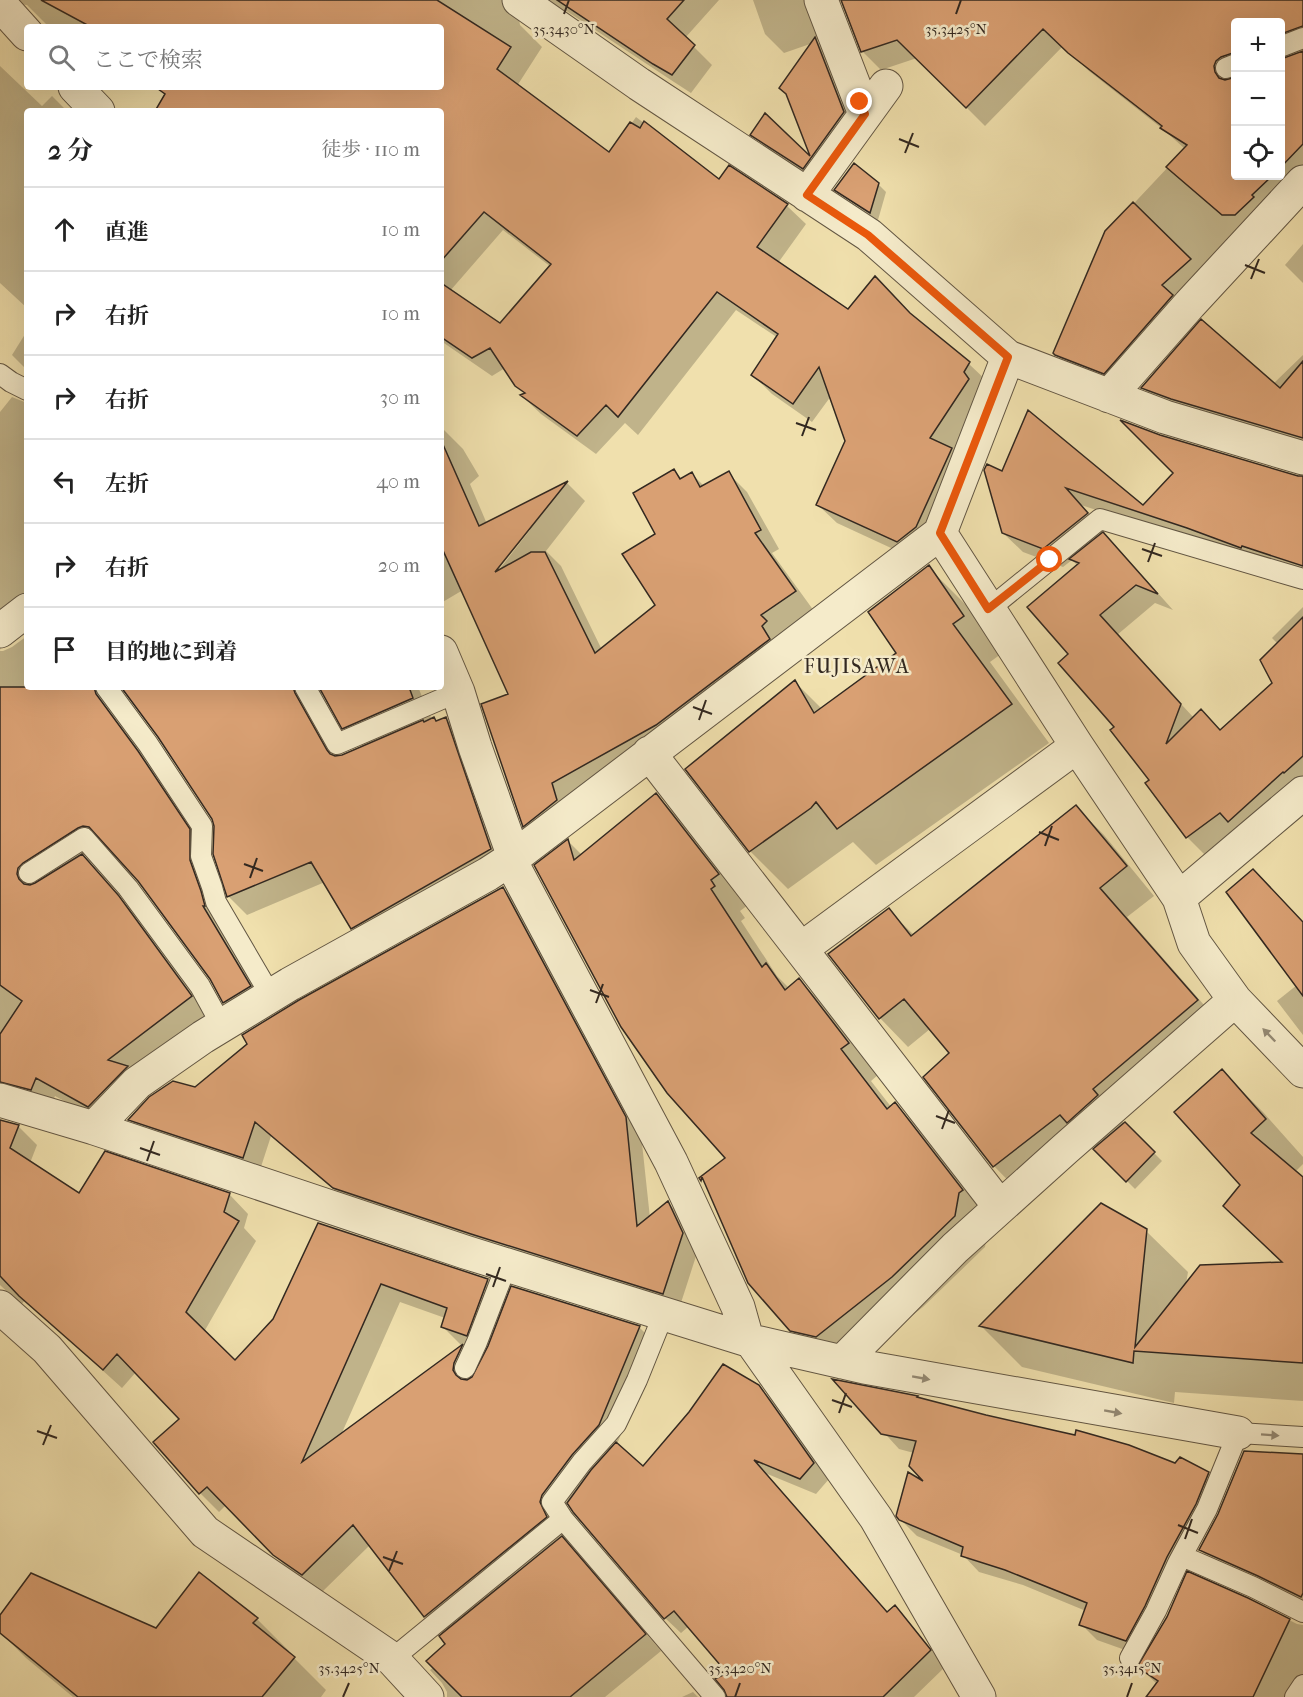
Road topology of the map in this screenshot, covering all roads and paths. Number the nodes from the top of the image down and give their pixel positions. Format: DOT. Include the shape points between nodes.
graph roads {
  1 [pos="519,0"];
  2 [pos="821,0"];
  3 [pos="0,4"];
  4 [pos="24,31"];
  5 [pos="1303,38"];
  6 [pos="1285,45"];
  7 [pos="886,86"];
  8 [pos="78,90"];
  9 [pos="95,108"];
  10 [pos="865,114"];
  11 [pos="1303,182"];
  12 [pos="807,195"];
  13 [pos="1008,357"];
  14 [pos="0,374"];
  15 [pos="24,388"];
  16 [pos="1109,396"];
  17 [pos="1303,458"];
  18 [pos="940,533"];
  19 [pos="1303,579"];
  20 [pos="988,609"];
  21 [pos="24,612"];
  22 [pos="0,630"];
  23 [pos="444,659"];
  24 [pos="108,690"];
  25 [pos="306,690"];
  26 [pos="458,692"];
  27 [pos="1077,746"];
  28 [pos="649,753"];
  29 [pos="1303,793"];
  30 [pos="512,858"];
  31 [pos="29,873"];
  32 [pos="1179,898"];
  33 [pos="801,949"];
  34 [pos="271,996"];
  35 [pos="1235,1000"];
  36 [pos="222,1026"];
  37 [pos="1303,1071"];
  38 [pos="0,1100"];
  39 [pos="94,1128"];
  40 [pos="1000,1207"];
  41 [pos="507,1264"];
  42 [pos="0,1307"];
  43 [pos="664,1313"];
  44 [pos="749,1340"];
  45 [pos="853,1365"];
  46 [pos="465,1368"];
  47 [pos="1238,1434"];
  48 [pos="1303,1437"];
  49 [pos="564,1519"];
  50 [pos="1182,1556"];
  51 [pos="1303,1612"];
  52 [pos="1130,1658"];
  53 [pos="392,1659"];
  54 [pos="1303,1685"];
  55 [pos="427,1697"];
  56 [pos="715,1697"];
  57 [pos="979,1697"];
  58 [pos="1295,1697"];
  1 -- 12 [label="street"];
  2 -- 10 [label="street"];
  3 -- 4 [label="street"];
  5 -- 6 [label="lane"];
  7 -- 10 [label="street"];
  8 -- 9 [label="street"];
  10 -- 12 [label="street"];
  11 -- 16 [label="street"];
  12 -- 13 [label="street" via="868,235"];
  13 -- 16 [label="street"];
  13 -- 18 [label="street"];
  14 -- 15 [label="lane"];
  16 -- 17 [label="street"];
  18 -- 20 [label="street"];
  18 -- 28 [label="street"];
  19 -- 20 [label="lane" via="1100,519"];
  20 -- 27 [label="street"];
  21 -- 22 [label="street"];
  23 -- 26 [label="street"];
  24 -- 34 [label="lane" via="202,826 201,856 216,902"];
  25 -- 26 [label="lane" via="337,744"];
  26 -- 30 [label="street"];
  27 -- 32 [label="street"];
  27 -- 33 [label="street"];
  28 -- 30 [label="street"];
  28 -- 33 [label="street"];
  29 -- 32 [label="street"];
  30 -- 34 [label="street"];
  30 -- 44 [label="street" via="671,1162"];
  31 -- 36 [label="lane" via="84,838 128,888 194,978"];
  32 -- 35 [label="street" via="1194,943"];
  33 -- 40 [label="street"];
  34 -- 36 [label="street"];
  37 -- 35 [label="street, one-way"];
  35 -- 40 [label="street"];
  36 -- 39 [label="street" via="137,1083"];
  38 -- 39 [label="street"];
  39 -- 41 [label="street"];
  40 -- 45 [label="street" via="955,1248"];
  41 -- 43 [label="street"];
  41 -- 46 [label="lane"];
  42 -- 53 [label="street" via="47,1349 205,1532"];
  43 -- 44 [label="street"];
  43 -- 49 [label="lane" via="616,1424 552,1502"];
  44 -- 45 [label="street"];
  44 -- 57 [label="street" via="876,1518"];
  45 -- 47 [label="street, one-way"];
  47 -- 48 [label="lane, one-way"];
  47 -- 50 [label="lane" via="1207,1509"];
  49 -- 53 [label="lane"];
  49 -- 56 [label="lane"];
  50 -- 51 [label="lane"];
  50 -- 52 [label="lane"];
  53 -- 55 [label="street"];
  54 -- 58 [label="lane"];
}
